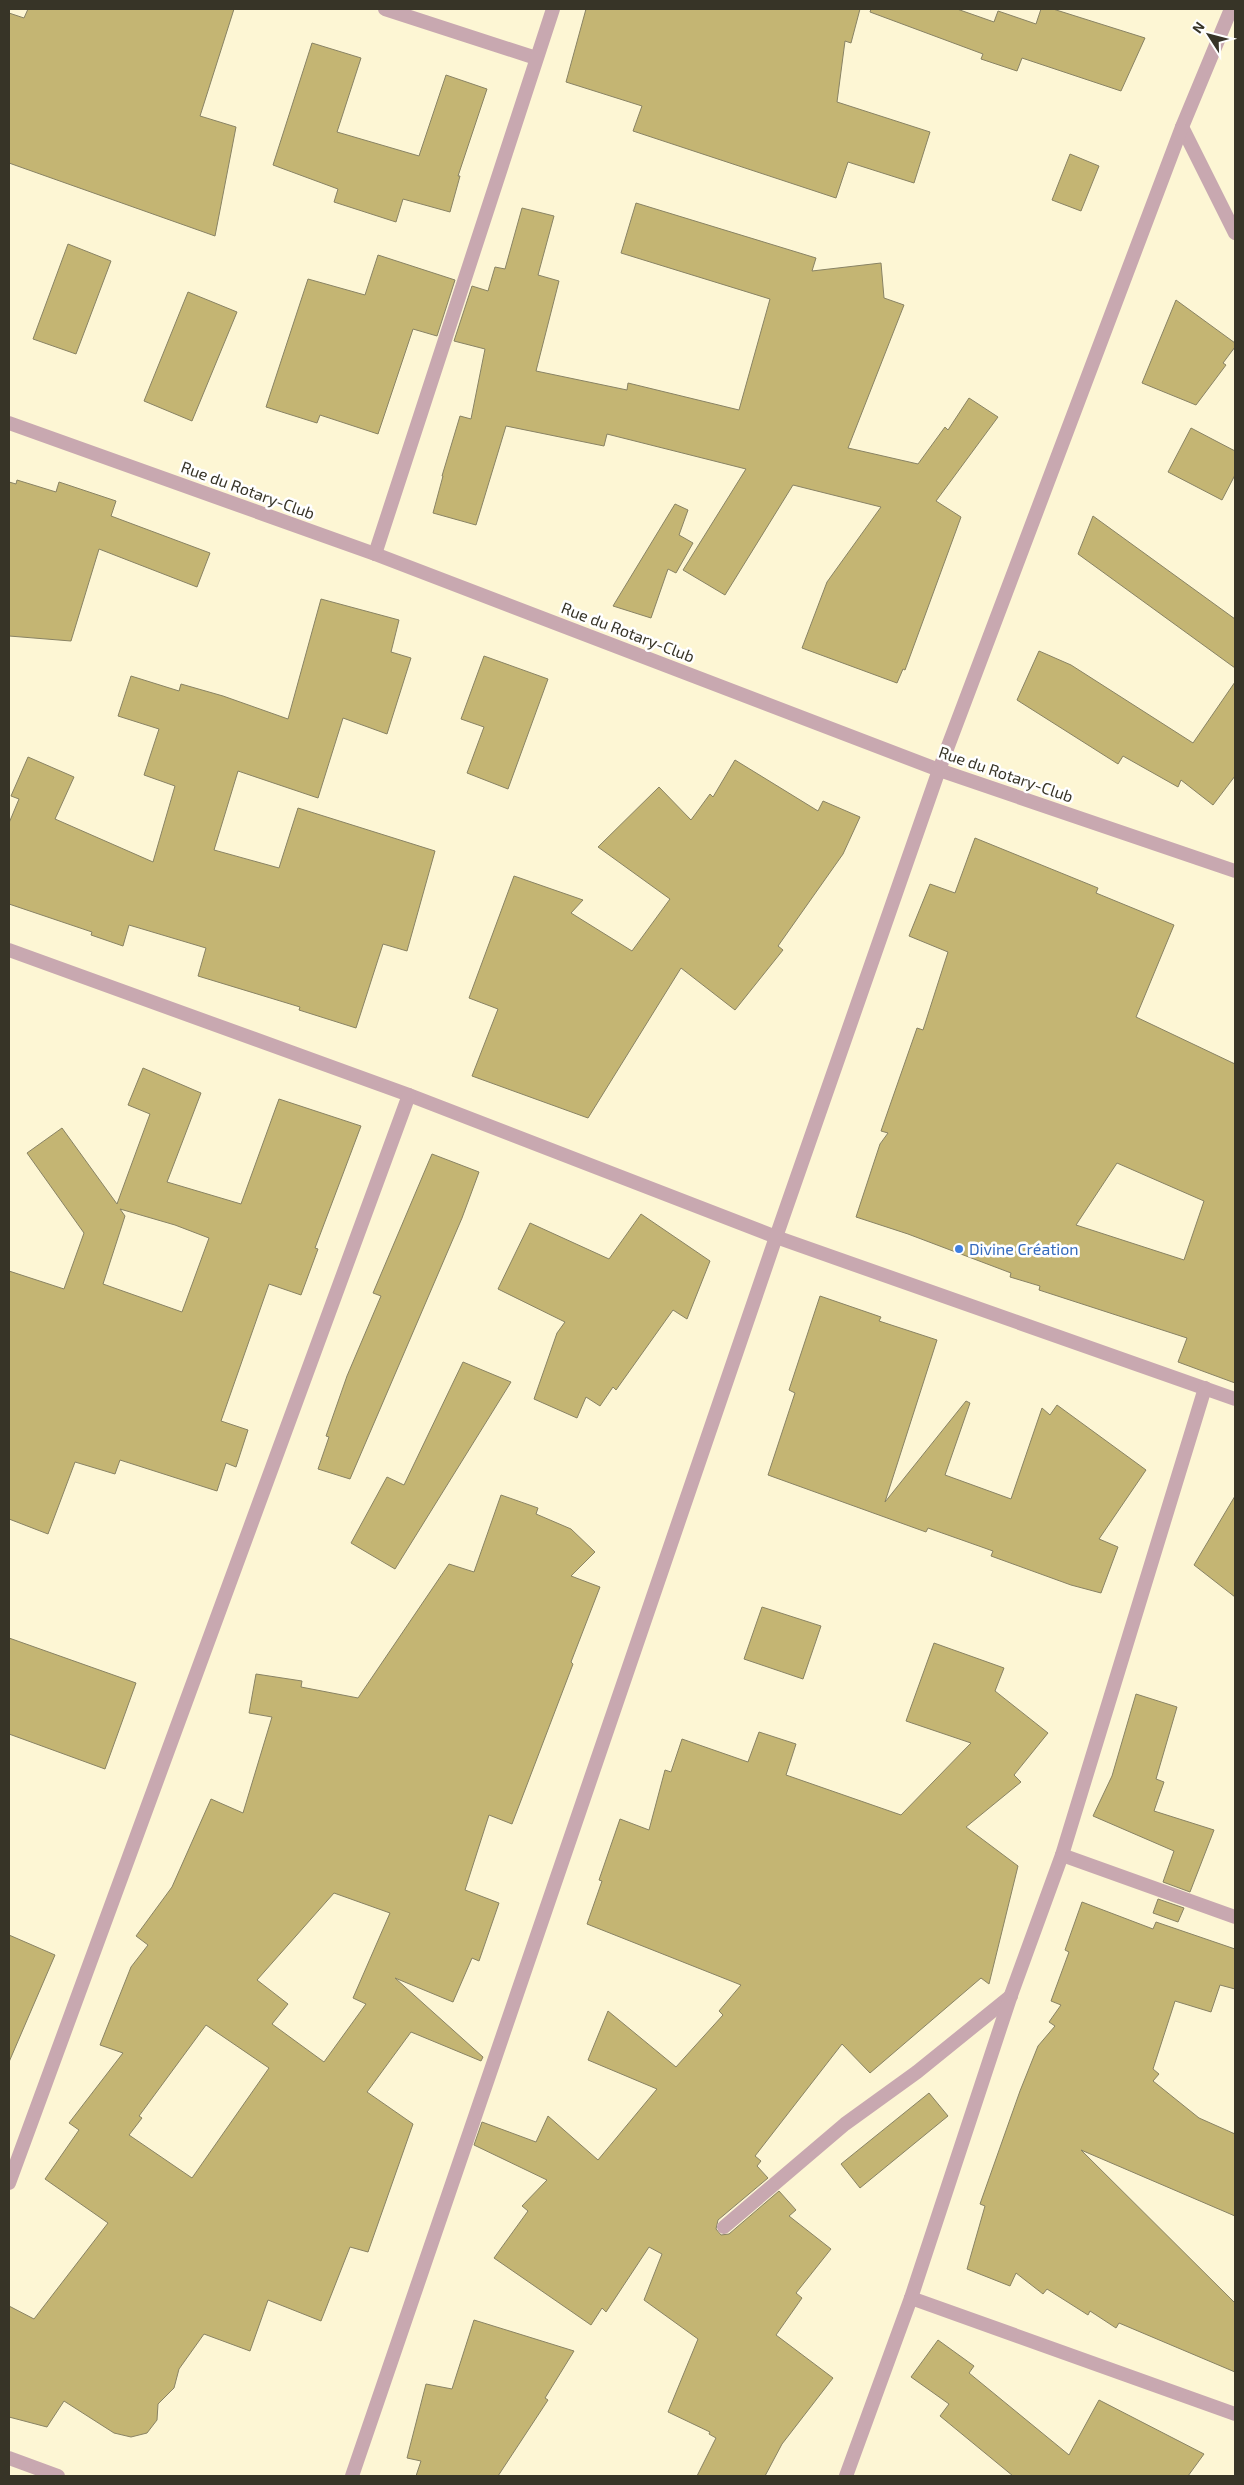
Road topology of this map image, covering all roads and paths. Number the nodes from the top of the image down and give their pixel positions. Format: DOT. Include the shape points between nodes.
graph roads {
  1 [pos="386,9"];
  2 [pos="553,9"];
  3 [pos="1231,9"];
  4 [pos="536,58"];
  5 [pos="1182,127"];
  6 [pos="1235,232"];
  7 [pos="9,423"];
  8 [pos="376,554"];
  9 [pos="939,770"];
  10 [pos="1235,871"];
  11 [pos="9,950"];
  12 [pos="409,1095"];
  13 [pos="776,1237"];
  14 [pos="1205,1388"];
  15 [pos="1235,1399"];
  16 [pos="1062,1855"];
  17 [pos="1235,1917"];
  18 [pos="1011,1995"];
  19 [pos="9,2183"];
  20 [pos="724,2226"];
  21 [pos="911,2298"];
  22 [pos="1235,2414"];
  23 [pos="9,2458"];
  24 [pos="58,2476"];
  25 [pos="352,2476"];
  26 [pos="846,2476"];
  1 -- 4 [label="street"];
  2 -- 4 [label="street"];
  3 -- 5 [label="street"];
  4 -- 8 [label="street"];
  5 -- 6 [label="street"];
  5 -- 9 [label="street"];
  7 -- 8 [label="street, Rue du Rotary-Club"];
  8 -- 9 [label="street, Rue du Rotary-Club"];
  9 -- 10 [label="street, Rue du Rotary-Club"];
  9 -- 13 [label="street"];
  11 -- 12 [label="street"];
  12 -- 13 [label="street"];
  12 -- 19 [label="street"];
  13 -- 14 [label="street"];
  13 -- 25 [label="street"];
  14 -- 15 [label="street"];
  14 -- 16 [label="street"];
  16 -- 17 [label="street"];
  16 -- 18 [label="street"];
  18 -- 20 [label="street" via="917,2072 838,2130"];
  18 -- 21 [label="street"];
  21 -- 22 [label="street"];
  21 -- 26 [label="street"];
  23 -- 24 [label="street"];
}
